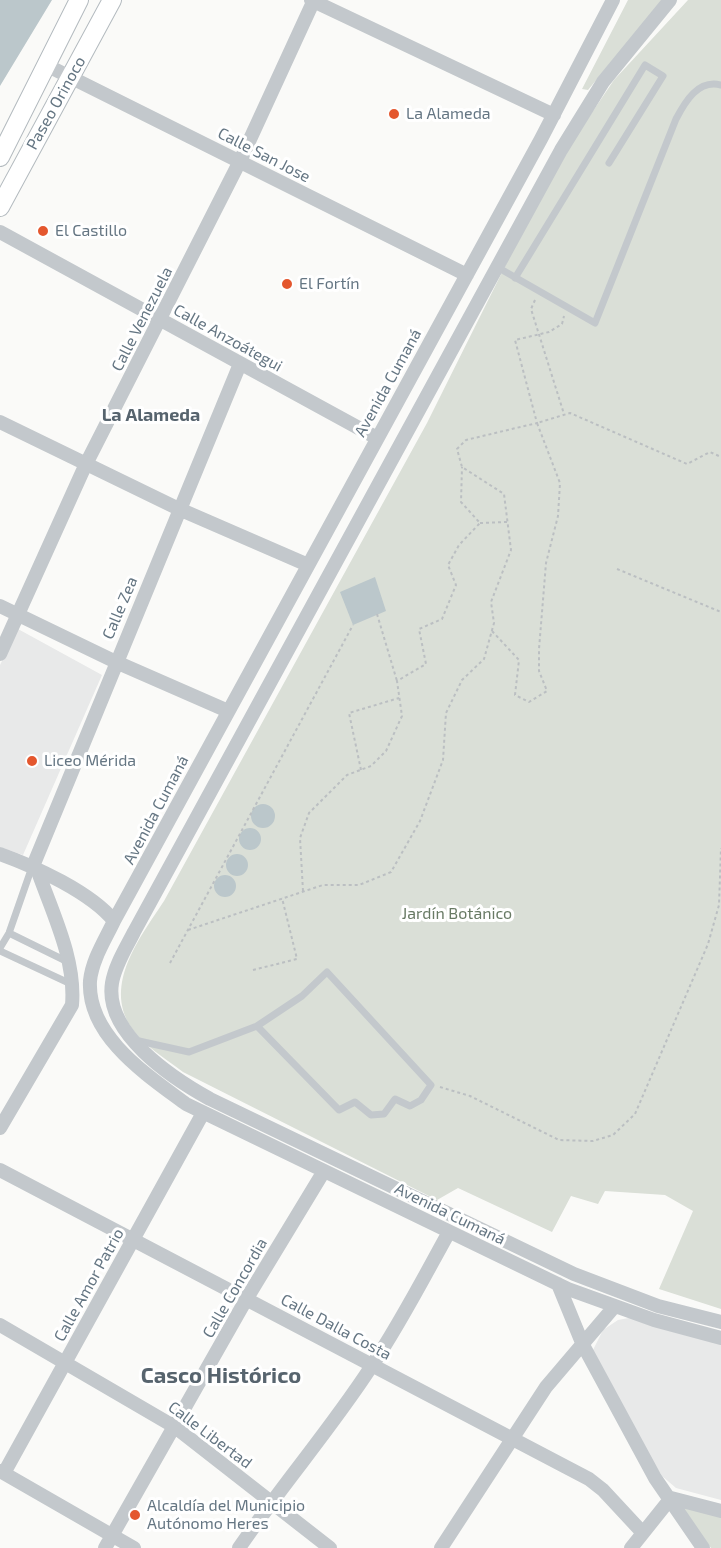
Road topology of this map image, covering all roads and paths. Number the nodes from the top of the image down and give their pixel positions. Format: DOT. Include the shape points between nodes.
graph roads {
  1 [pos="79,0"];
  2 [pos="112,0"];
  3 [pos="313,0"];
  4 [pos="613,0"];
  5 [pos="670,0"];
  6 [pos="46,65"];
  7 [pos="71,76"];
  8 [pos="721,84"];
  9 [pos="554,115"];
  10 [pos="0,157"];
  11 [pos="240,161"];
  12 [pos="609,163"];
  13 [pos="0,207"];
  14 [pos="0,232"];
  15 [pos="497,267"];
  16 [pos="467,275"];
  17 [pos="515,279"];
  18 [pos="539,292"];
  19 [pos="569,309"];
  20 [pos="161,319"];
  21 [pos="240,364"];
  22 [pos="564,414"];
  23 [pos="0,422"];
  24 [pos="537,423"];
  25 [pos="377,438"];
  26 [pos="721,457"];
  27 [pos="85,466"];
  28 [pos="462,467"];
  29 [pos="179,509"];
  30 [pos="507,522"];
  31 [pos="480,523"];
  32 [pos="308,564"];
  33 [pos="617,569"];
  34 [pos="0,606"];
  35 [pos="721,612"];
  36 [pos="378,614"];
  37 [pos="19,616"];
  38 [pos="352,625"];
  39 [pos="492,631"];
  40 [pos="0,654"];
  41 [pos="116,662"];
  42 [pos="397,681"];
  43 [pos="399,698"];
  44 [pos="228,711"];
  45 [pos="361,770"];
  46 [pos="721,848"];
  47 [pos="0,854"];
  48 [pos="35,867"];
  49 [pos="303,891"];
  50 [pos="282,898"];
  51 [pos="720,905"];
  52 [pos="114,921"];
  53 [pos="188,930"];
  54 [pos="9,933"];
  55 [pos="0,949"];
  56 [pos="69,963"];
  57 [pos="170,963"];
  58 [pos="253,970"];
  59 [pos="73,985"];
  60 [pos="257,1026"];
  61 [pos="133,1039"];
  62 [pos="431,1085"];
  63 [pos="203,1113"];
  64 [pos="0,1128"];
  65 [pos="0,1170"];
  66 [pos="324,1171"];
  67 [pos="449,1232"];
  68 [pos="133,1239"];
  69 [pos="558,1284"];
  70 [pos="247,1298"];
  71 [pos="614,1307"];
  72 [pos="721,1323"];
  73 [pos="0,1325"];
  74 [pos="721,1338"];
  75 [pos="583,1345"];
  76 [pos="65,1361"];
  77 [pos="372,1366"];
  78 [pos="175,1427"];
  79 [pos="512,1440"];
  80 [pos="2,1472"];
  81 [pos="671,1498"];
  82 [pos="270,1502"];
  83 [pos="721,1511"];
  84 [pos="642,1532"];
  85 [pos="108,1542"];
  86 [pos="134,1548"];
  87 [pos="239,1548"];
  88 [pos="330,1548"];
  89 [pos="441,1548"];
  90 [pos="631,1548"];
  91 [pos="703,1548"];
  1 -- 6 [label="street, Paseo Orinoco"];
  2 -- 7 [label="street, Paseo Orinoco"];
  3 -- 9 [label="street"];
  3 -- 11 [label="street, Calle Venezuela"];
  4 -- 9 [label="street, Avenida Cumaná"];
  5 -- 15 [label="street, Avenida Cumaná" via="629,47 586,108"];
  6 -- 7 [label="street, Calle San Jose"];
  6 -- 10 [label="street, Paseo Orinoco"];
  7 -- 11 [label="street, Calle San Jose"];
  7 -- 13 [label="street, Paseo Orinoco"];
  8 -- 19 [label="lane" via="703,86 688,97 676,119 595,323"];
  9 -- 16 [label="street, Avenida Cumaná"];
  11 -- 16 [label="street, Calle San Jose"];
  11 -- 20 [label="street, Calle Venezuela"];
  12 -- 17 [label="lane" via="663,76 645,65"];
  14 -- 20 [label="street, Calle Anzoátegui"];
  15 -- 17 [label="lane"];
  15 -- 61 [label="street, Avenida Cumaná" via="120,958 112,981 112,1002 118,1022"];
  16 -- 25 [label="street, Avenida Cumaná"];
  17 -- 18 [label="lane"];
  18 -- 19 [label="lane"];
  18 -- 22 [label="path" via="531,309"];
  19 -- 24 [label="path" via="562,324 549,332 515,340"];
  20 -- 21 [label="street, Calle Anzoátegui"];
  20 -- 27 [label="street, Calle Venezuela"];
  21 -- 25 [label="street, Calle Anzoátegui"];
  21 -- 29 [label="street, Calle Zea"];
  22 -- 24 [label="path"];
  22 -- 26 [label="path" via="570,413 687,464 710,452"];
  23 -- 27 [label="street"];
  24 -- 28 [label="path" via="460,443 457,450"];
  24 -- 39 [label="path" via="560,483 558,516 546,563 539,649 539,671 547,691 528,702 514,695 519,660"];
  25 -- 32 [label="street, Avenida Cumaná"];
  27 -- 29 [label="street"];
  27 -- 37 [label="street, Calle Venezuela"];
  28 -- 30 [label="path" via="504,495"];
  28 -- 31 [label="path" via="461,502"];
  29 -- 32 [label="street"];
  29 -- 41 [label="street, Calle Zea"];
  30 -- 31 [label="path"];
  30 -- 39 [label="path" via="511,550 491,602"];
  31 -- 42 [label="path" via="459,545 448,565 456,585 442,619 419,629 426,664"];
  32 -- 44 [label="street, Avenida Cumaná"];
  33 -- 35 [label="path"];
  34 -- 37 [label="street"];
  36 -- 42 [label="path"];
  37 -- 40 [label="street, Calle Venezuela"];
  37 -- 41 [label="street"];
  38 -- 53 [label="path"];
  39 -- 49 [label="path" via="484,659 462,680 446,713 443,760 420,821 391,872 359,885 323,885"];
  41 -- 44 [label="street"];
  41 -- 48 [label="street, Calle Zea"];
  42 -- 43 [label="path"];
  43 -- 45 [label="path" via="402,716 386,751"];
  43 -- 45 [label="path" via="349,713"];
  44 -- 52 [label="street, Avenida Cumaná"];
  45 -- 49 [label="path" via="347,776 309,813 300,838"];
  46 -- 51 [label="path"];
  47 -- 48 [label="street"];
  48 -- 52 [label="street" via="105,909"];
  48 -- 54 [label="lane"];
  48 -- 56 [label="street"];
  49 -- 50 [label="path"];
  50 -- 53 [label="path"];
  50 -- 58 [label="path" via="297,958"];
  51 -- 62 [label="path" via="708,944 635,1114 613,1135 592,1141 559,1140 470,1096"];
  52 -- 63 [label="street, Avenida Cumaná" via="90,981 96,1016 111,1039 148,1074"];
  53 -- 57 [label="path"];
  54 -- 55 [label="lane"];
  54 -- 56 [label="lane"];
  55 -- 59 [label="lane"];
  56 -- 59 [label="street"];
  59 -- 64 [label="street" via="72,1005"];
  60 -- 61 [label="lane" via="189,1052"];
  60 -- 62 [label="lane" via="339,1110 355,1102 371,1115 384,1113 395,1099 410,1106 421,1100"];
  60 -- 62 [label="lane" via="302,996 327,972"];
  61 -- 72 [label="street, Avenida Cumaná" via="164,1069 210,1099 536,1258 630,1296"];
  63 -- 66 [label="street, Avenida Cumaná"];
  63 -- 68 [label="street, Calle Amor Patrio"];
  65 -- 68 [label="street, Calle Dalla Costa"];
  66 -- 67 [label="street, Avenida Cumaná"];
  66 -- 70 [label="street, Calle Concordia"];
  67 -- 69 [label="street, Avenida Cumaná"];
  67 -- 77 [label="street"];
  68 -- 70 [label="street, Calle Dalla Costa"];
  68 -- 76 [label="street, Calle Amor Patrio"];
  69 -- 71 [label="street, Avenida Cumaná"];
  69 -- 75 [label="street"];
  70 -- 77 [label="street, Calle Dalla Costa"];
  70 -- 78 [label="street, Calle Concordia"];
  71 -- 74 [label="street, Avenida Cumaná"];
  71 -- 75 [label="street" via="591,1330"];
  73 -- 76 [label="street, Calle Libertad"];
  75 -- 79 [label="street" via="546,1387"];
  75 -- 81 [label="street" via="655,1478"];
  76 -- 78 [label="street, Calle Libertad"];
  76 -- 80 [label="street, Calle Amor Patrio"];
  77 -- 79 [label="street, Calle Dalla Costa"];
  77 -- 82 [label="street" via="321,1440"];
  78 -- 82 [label="street, Calle Libertad"];
  78 -- 85 [label="street, Calle Concordia"];
  79 -- 84 [label="street, Calle Dalla Costa" via="589,1479"];
  79 -- 89 [label="street"];
  80 -- 85 [label="street"];
  81 -- 83 [label="street"];
  81 -- 84 [label="street"];
  81 -- 91 [label="street"];
  82 -- 87 [label="street"];
  82 -- 88 [label="street, Calle Libertad"];
  84 -- 90 [label="street"];
  85 -- 86 [label="street"];
}
